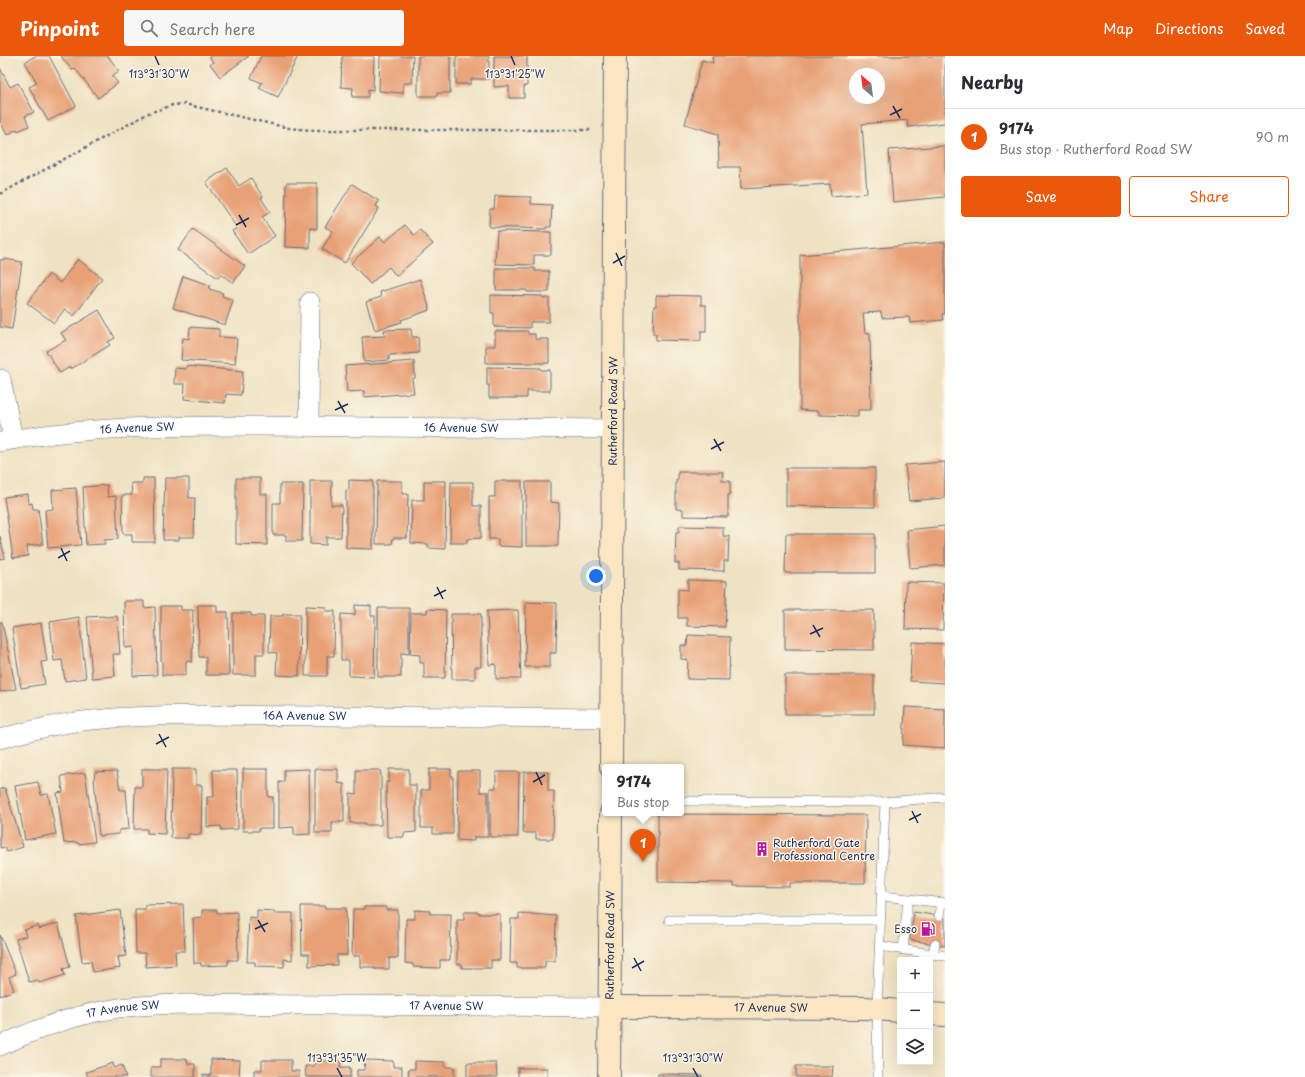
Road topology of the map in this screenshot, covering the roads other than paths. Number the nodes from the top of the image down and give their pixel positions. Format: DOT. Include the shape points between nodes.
graph roads {
  1 [pos="615,56"];
  2 [pos="310,302"];
  3 [pos="1,379"];
  4 [pos="309,426"];
  5 [pos="613,429"];
  6 [pos="6,440"];
  7 [pos="612,718"];
  8 [pos="0,739"];
  9 [pos="611,764"];
  10 [pos="945,797"];
  11 [pos="684,801"];
  12 [pos="885,802"];
  13 [pos="611,816"];
  14 [pos="882,896"];
  15 [pos="908,898"];
  16 [pos="943,902"];
  17 [pos="939,916"];
  18 [pos="669,920"];
  19 [pos="880,920"];
  20 [pos="935,944"];
  21 [pos="880,946"];
  22 [pos="903,950"];
  23 [pos="933,954"];
  24 [pos="945,956"];
  25 [pos="610,1007"];
  26 [pos="877,1009"];
  27 [pos="897,1011"];
  28 [pos="0,1046"];
  29 [pos="609,1077"];
  30 [pos="878,1077"];
  1 -- 5 [label="street, Rutherford Road SW"];
  2 -- 4 [label="street"];
  3 -- 6 [label="street, 16 Avenue SW"];
  4 -- 5 [label="street, 16 Avenue SW"];
  4 -- 6 [label="street, 16 Avenue SW" via="158,426 87,430"];
  5 -- 7 [label="street, Rutherford Road SW"];
  7 -- 8 [label="street, 16A Avenue SW" via="149,716 103,719"];
  7 -- 9 [label="street, Rutherford Road SW"];
  10 -- 12 [label="lane"];
  11 -- 12 [label="lane"];
  12 -- 14 [label="lane"];
  13 -- 25 [label="street, Rutherford Road SW"];
  14 -- 15 [label="lane"];
  14 -- 19 [label="lane"];
  15 -- 16 [label="lane"];
  15 -- 22 [label="lane"];
  16 -- 17 [label="lane"];
  18 -- 19 [label="lane"];
  19 -- 21 [label="lane"];
  20 -- 23 [label="lane"];
  21 -- 22 [label="lane"];
  21 -- 26 [label="lane"];
  22 -- 23 [label="lane"];
  23 -- 24 [label="lane"];
  25 -- 26 [label="street, 17 Avenue SW"];
  25 -- 28 [label="street, 17 Avenue SW" via="191,1004 140,1006 86,1014 53,1024"];
  25 -- 29 [label="street, Rutherford Road SW"];
  26 -- 27 [label="street, 17 Avenue SW"];
  26 -- 30 [label="lane"];
}
